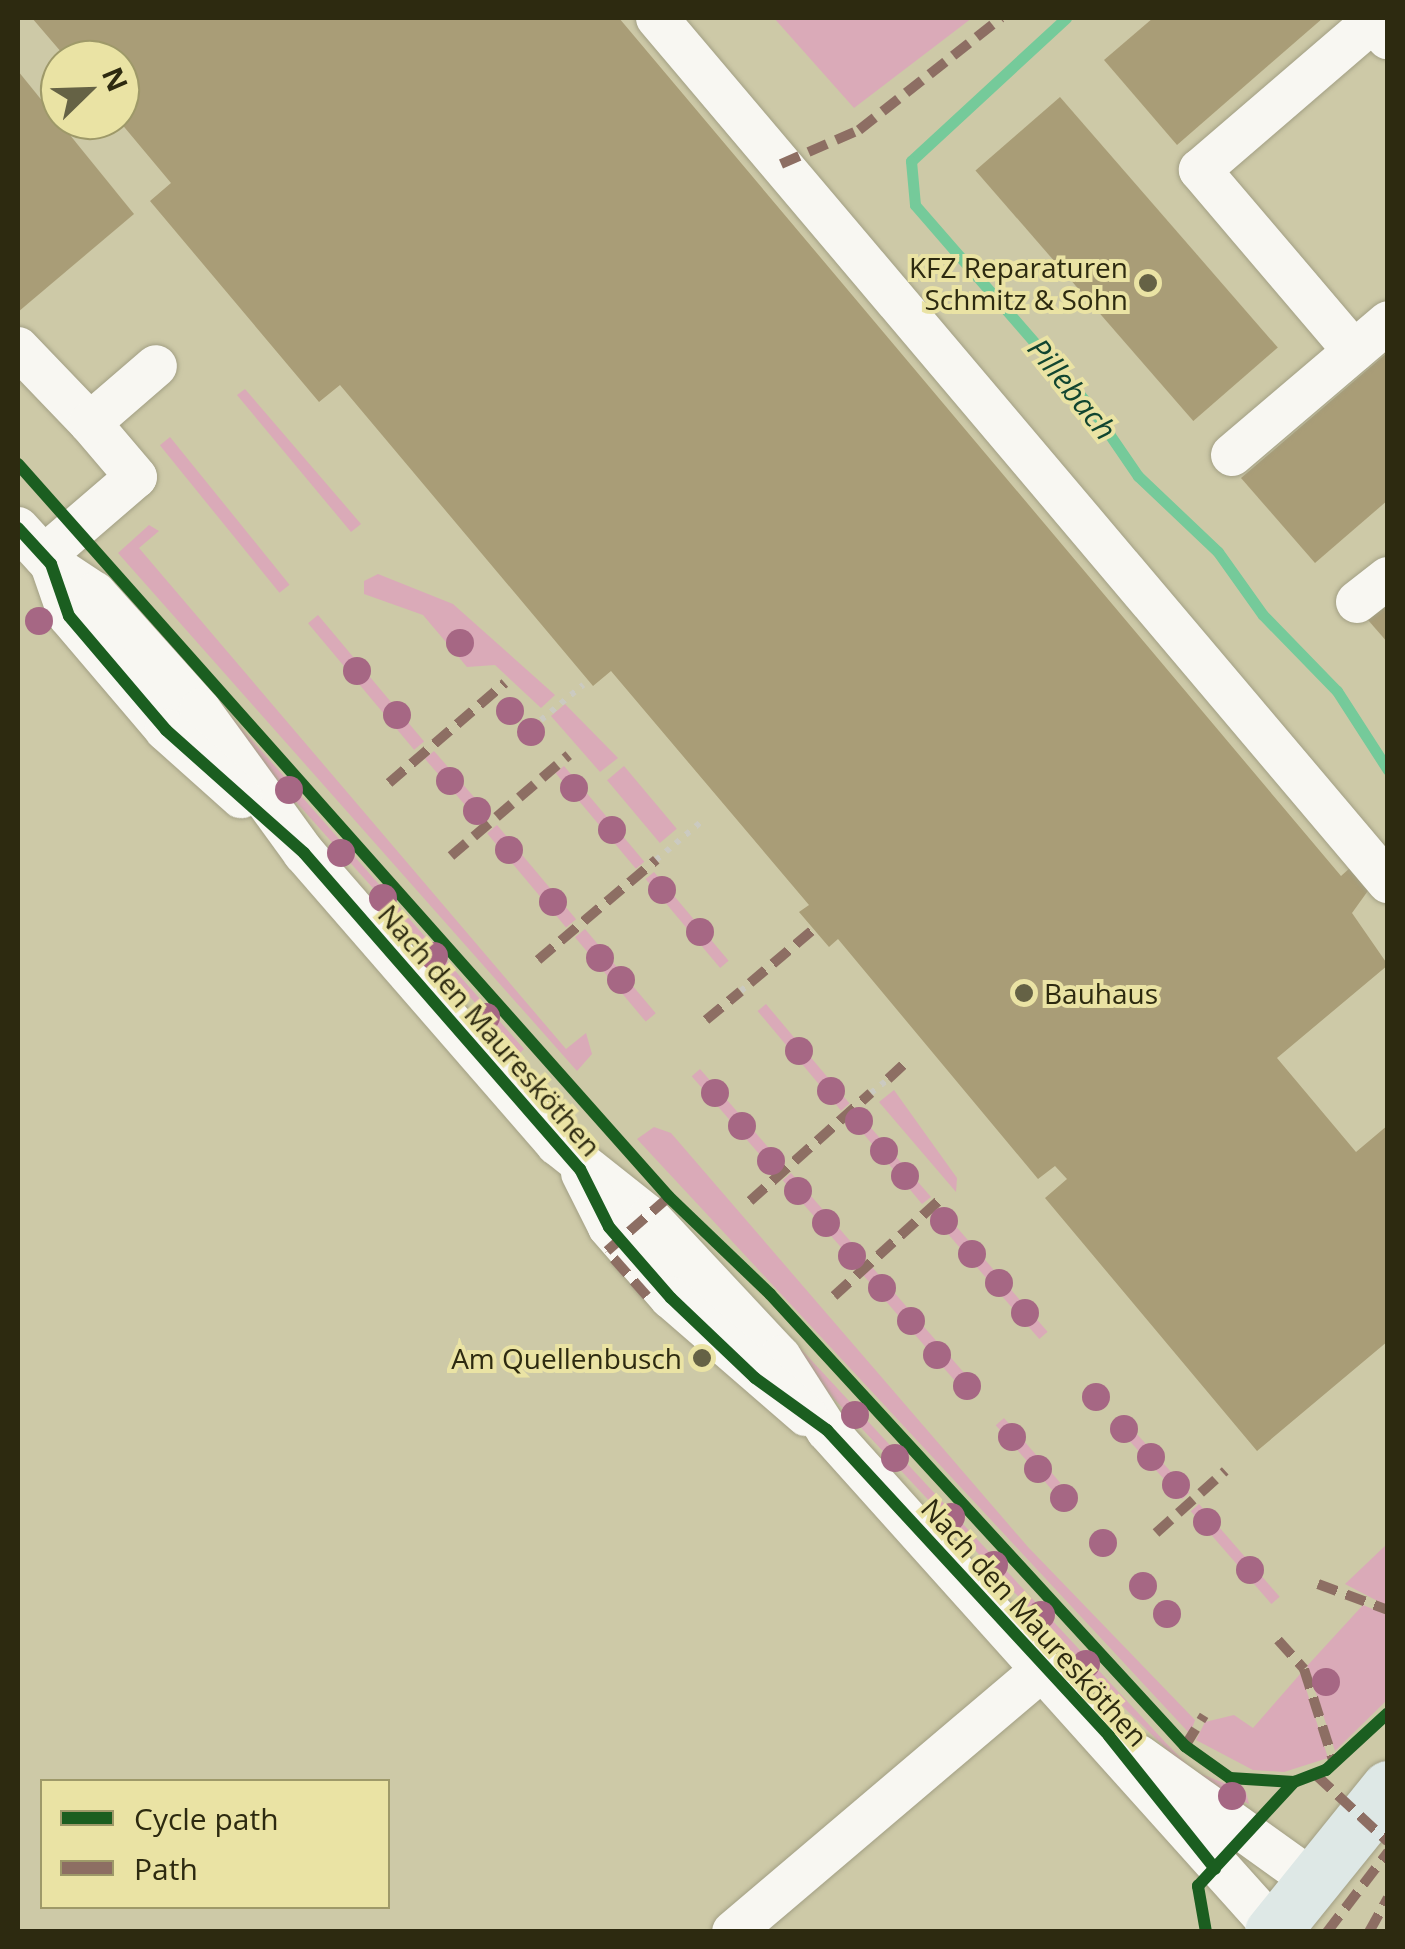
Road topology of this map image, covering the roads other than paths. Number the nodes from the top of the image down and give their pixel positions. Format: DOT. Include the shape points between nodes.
graph roads {
  1 [pos="657,18"];
  2 [pos="1388,38"];
  3 [pos="1388,322"];
  4 [pos="18,348"];
  5 [pos="1354,351"];
  6 [pos="156,366"];
  7 [pos="18,385"];
  8 [pos="90,423"];
  9 [pos="1232,455"];
  10 [pos="37,550"];
  11 [pos="1388,882"];
  12 [pos="1041,1671"];
  13 [pos="1109,1736"];
  14 [pos="1388,1788"];
  15 [pos="1311,1879"];
  16 [pos="1273,1930"];
  17 [pos="733,1932"];
  1 -- 11 [label="street"];
  2 -- 5 [label="street" via="1374,22 1200,170"];
  3 -- 5 [label="street"];
  4 -- 8 [label="street"];
  5 -- 9 [label="street"];
  6 -- 8 [label="street"];
  7 -- 8 [label="street"];
  8 -- 10 [label="street" via="136,477"];
  10 -- 12 [label="street, Nach den Mauresköthen" via="95,592 200,710 304,854 580,1169 649,1216 780,1358 827,1430"];
  12 -- 13 [label="street, Nach den Mauresköthen"];
  12 -- 17 [label="street"];
  13 -- 15 [label="street, Nach den Mauresköthen"];
  13 -- 16 [label="street, Nach den Mauresköthen" via="1196,1848"];
  14 -- 15 [label="main road"];
  15 -- 16 [label="main road"];
}
